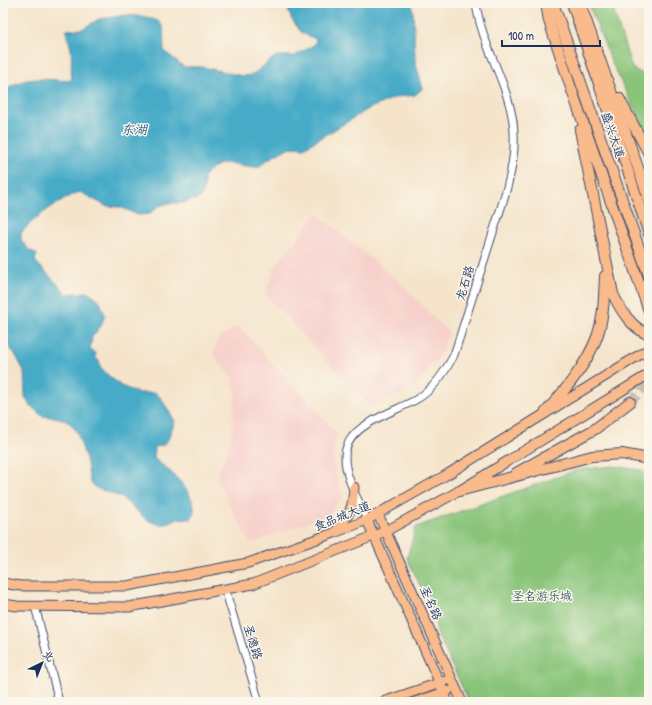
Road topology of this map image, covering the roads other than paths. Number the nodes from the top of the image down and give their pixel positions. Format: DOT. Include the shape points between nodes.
graph roads {
  1 [pos="476,3"];
  2 [pos="546,3"];
  3 [pos="553,3"];
  4 [pos="572,3"];
  5 [pos="580,3"];
  6 [pos="604,70"];
  7 [pos="570,85"];
  8 [pos="649,154"];
  9 [pos="649,199"];
  10 [pos="649,234"];
  11 [pos="606,266"];
  12 [pos="649,276"];
  13 [pos="649,310"];
  14 [pos="649,334"];
  15 [pos="649,349"];
  16 [pos="649,374"];
  17 [pos="630,402"];
  18 [pos="545,413"];
  19 [pos="649,459"];
  20 [pos="502,480"];
  21 [pos="354,487"];
  22 [pos="459,491"];
  23 [pos="378,514"];
  24 [pos="367,520"];
  25 [pos="386,531"];
  26 [pos="334,533"];
  27 [pos="374,536"];
  28 [pos="3,583"];
  29 [pos="225,589"];
  30 [pos="3,604"];
  31 [pos="35,606"];
  32 [pos="452,679"];
  33 [pos="440,683"];
  34 [pos="456,688"];
  35 [pos="444,692"];
  36 [pos="59,702"];
  37 [pos="259,702"];
  38 [pos="384,702"];
  39 [pos="415,702"];
  40 [pos="448,702"];
  41 [pos="462,702"];
  1 -- 21 [label="street, 龙石路" via="482,30 513,121 514,143 509,180 454,356 445,372 418,399 358,429 349,442 345,456 347,471"];
  2 -- 7 [label="highway" via="549,21"];
  3 -- 12 [label="highway, 盛兴大道"];
  4 -- 10 [label="highway, 盛兴大道"];
  5 -- 6 [label="highway"];
  6 -- 8 [label="highway"];
  6 -- 9 [label="highway"];
  7 -- 11 [label="highway" via="593,187"];
  7 -- 13 [label="highway"];
  11 -- 14 [label="highway" via="613,294 620,309 630,322"];
  11 -- 18 [label="highway" via="603,311 597,337 585,361"];
  15 -- 18 [label="main road, 食品城大道"];
  16 -- 22 [label="main road"];
  17 -- 20 [label="highway" via="595,429"];
  18 -- 23 [label="main road, 食品城大道"];
  19 -- 20 [label="highway" via="622,454 592,456"];
  20 -- 22 [label="highway"];
  21 -- 24 [label="street, 龙石路"];
  21 -- 26 [label="main road" via="350,514"];
  22 -- 25 [label="main road"];
  23 -- 24 [label="main road, 食品城大道"];
  23 -- 25 [label="main road, 圣名路"];
  24 -- 26 [label="main road, 食品城大道"];
  24 -- 27 [label="main road, 圣名路"];
  25 -- 27 [label="main road"];
  25 -- 32 [label="main road, 圣名路"];
  26 -- 28 [label="main road, 食品城大道" via="248,563 127,586 21,586"];
  27 -- 29 [label="main road" via="253,584"];
  27 -- 33 [label="main road, 圣名路"];
  29 -- 31 [label="main road" via="129,607"];
  29 -- 37 [label="street, 圣德路"];
  30 -- 31 [label="main road"];
  31 -- 36 [label="street"];
  32 -- 33 [label="main road"];
  32 -- 34 [label="main road, 圣名路"];
  33 -- 35 [label="main road, 圣名路"];
  33 -- 38 [label="main road"];
  34 -- 35 [label="main road"];
  34 -- 41 [label="main road, 圣名路"];
  35 -- 39 [label="main road"];
  35 -- 40 [label="main road, 圣名路"];
}
